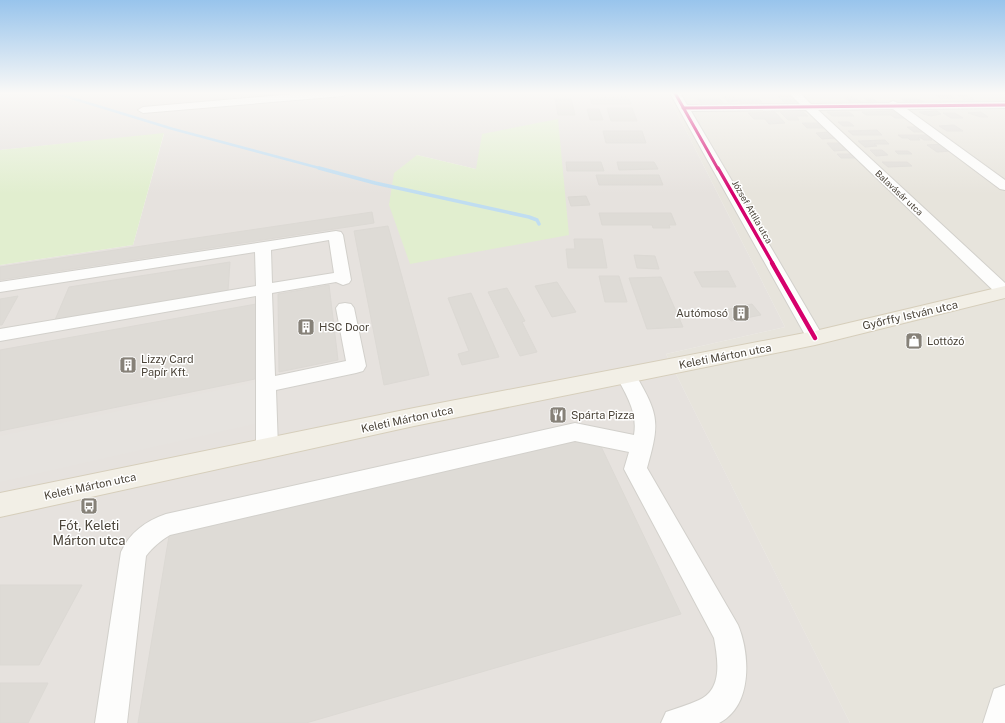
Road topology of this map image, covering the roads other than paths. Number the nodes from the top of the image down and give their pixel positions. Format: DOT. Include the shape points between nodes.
graph roads {
  1 [pos="694,127"];
  2 [pos="829,127"];
  3 [pos="924,127"];
  4 [pos="1005,186"];
  5 [pos="263,247"];
  6 [pos="0,287"];
  7 [pos="264,290"];
  8 [pos="1005,292"];
  9 [pos="345,308"];
  10 [pos="0,335"];
  11 [pos="815,338"];
  12 [pos="626,375"];
  13 [pos="266,385"];
  14 [pos="642,446"];
  15 [pos="267,448"];
  16 [pos="0,505"];
  17 [pos="1005,700"];
  18 [pos="111,723"];
  19 [pos="677,723"];
  20 [pos="999,723"];
  1 -- 11 [label="street, József Attila utca"];
  2 -- 8 [label="street, Balavásár utca"];
  3 -- 4 [label="street"];
  5 -- 6 [label="street"];
  5 -- 7 [label="street"];
  5 -- 7 [label="street" via="336,236 342,278"];
  7 -- 10 [label="street"];
  7 -- 13 [label="street"];
  8 -- 11 [label="main road, Győrffy István utca"];
  9 -- 13 [label="street" via="356,366"];
  11 -- 12 [label="main road, Keleti Márton utca"];
  12 -- 14 [label="street" via="644,412"];
  12 -- 15 [label="main road, Keleti Márton utca"];
  13 -- 15 [label="street"];
  14 -- 18 [label="street" via="576,432 166,525 154,530 134,552"];
  14 -- 19 [label="street" via="634,469 728,635 733,663 730,686 719,704 703,714"];
  15 -- 16 [label="main road, Keleti Márton utca"];
  17 -- 20 [label="street"];
}
